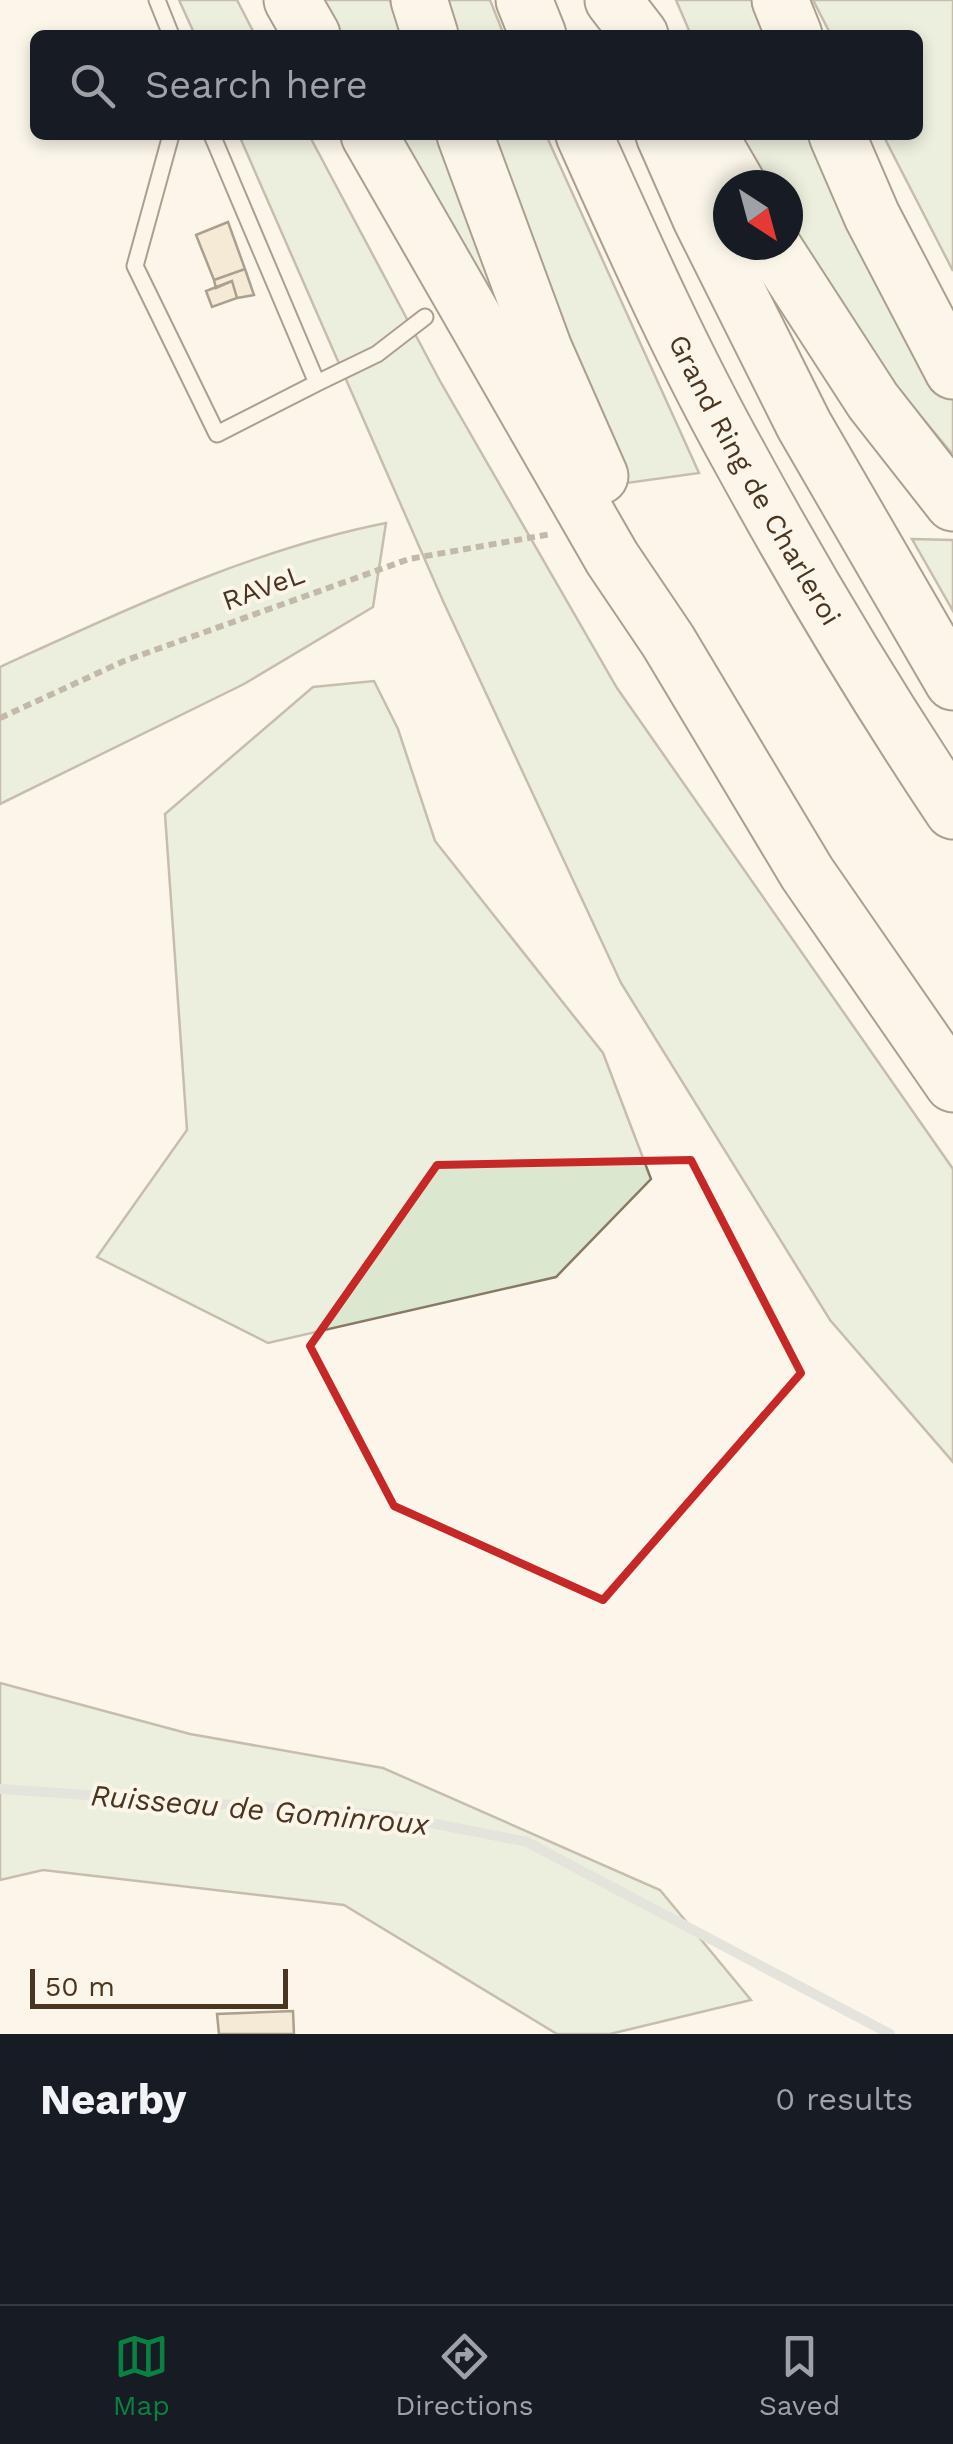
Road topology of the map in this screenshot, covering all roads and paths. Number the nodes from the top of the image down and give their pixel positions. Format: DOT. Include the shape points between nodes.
graph roads {
  1 [pos="157,0"];
  2 [pos="292,0"];
  3 [pos="419,0"];
  4 [pos="524,0"];
  5 [pos="605,0"];
  6 [pos="613,0"];
  7 [pos="780,0"];
  8 [pos="169,30"];
  9 [pos="309,30"];
  10 [pos="428,30"];
  11 [pos="536,30"];
  12 [pos="618,30"];
  13 [pos="636,30"];
  14 [pos="792,30"];
  15 [pos="170,140"];
  16 [pos="214,140"];
  17 [pos="372,140"];
  18 [pos="468,140"];
  19 [pos="586,140"];
  20 [pos="666,140"];
  21 [pos="712,140"];
  22 [pos="838,140"];
  23 [pos="729,170"];
  24 [pos="782,260"];
  25 [pos="425,317"];
  26 [pos="953,371"];
  27 [pos="317,383"];
  28 [pos="953,504"];
  29 [pos="552,534"];
  30 [pos="668,641"];
  31 [pos="953,682"];
  32 [pos="0,718"];
  33 [pos="953,811"];
  34 [pos="953,1084"];
  1 -- 8 [label="lane"];
  2 -- 9 [label="highway"];
  3 -- 10 [label="highway"];
  4 -- 11 [label="highway"];
  5 -- 12 [label="highway"];
  6 -- 13 [label="highway"];
  7 -- 14 [label="highway"];
  15 -- 27 [label="lane" via="135,266 218,434"];
  16 -- 27 [label="lane"];
  17 -- 30 [label="highway" via="612,558"];
  18 -- 30 [label="highway" via="544,348"];
  19 -- 33 [label="highway, Grand Ring de Charleroi" via="739,456 881,702"];
  20 -- 31 [label="highway" via="804,425"];
  21 -- 23 [label="highway"];
  22 -- 26 [label="highway"];
  24 -- 28 [label="highway" via="873,401"];
  25 -- 27 [label="lane" via="377,354"];
  29 -- 32 [label="path, RAVeL" via="409,559 124,661"];
  30 -- 34 [label="highway" via="807,873"];
}
